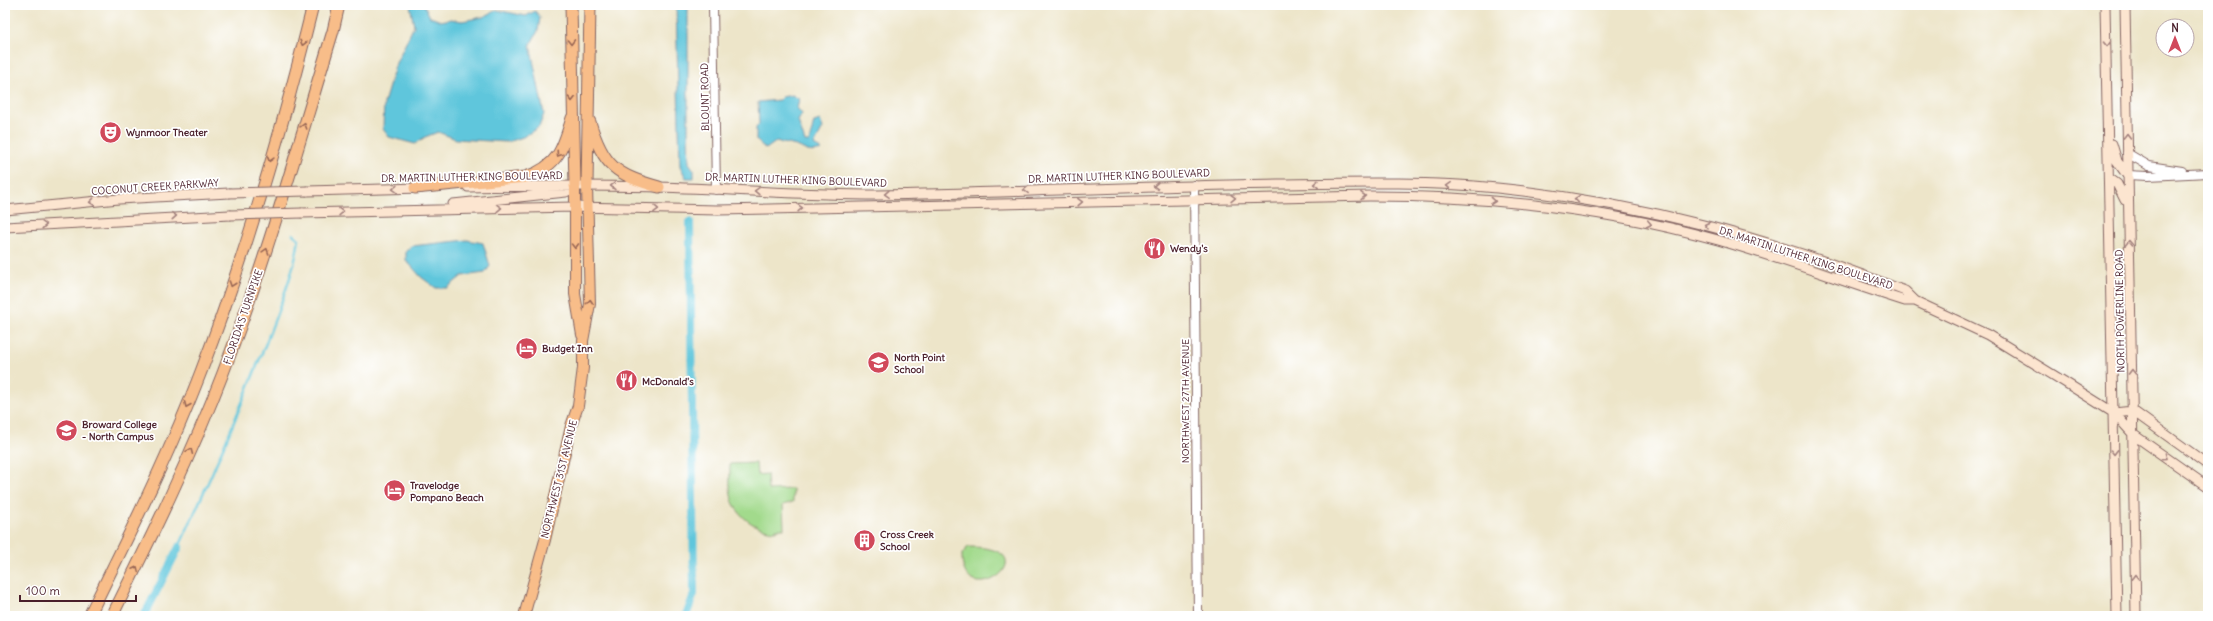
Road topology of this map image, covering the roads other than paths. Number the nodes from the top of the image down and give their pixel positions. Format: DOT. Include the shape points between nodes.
graph roads {
  1 [pos="313,5"];
  2 [pos="339,5"];
  3 [pos="570,5"];
  4 [pos="590,5"];
  5 [pos="713,5"];
  6 [pos="2105,5"];
  7 [pos="2125,5"];
  8 [pos="587,110"];
  9 [pos="572,118"];
  10 [pos="2109,131"];
  11 [pos="2127,153"];
  12 [pos="2191,173"];
  13 [pos="2208,173"];
  14 [pos="2127,175"];
  15 [pos="2110,179"];
  16 [pos="1194,185"];
  17 [pos="575,186"];
  18 [pos="587,186"];
  19 [pos="659,187"];
  20 [pos="415,188"];
  21 [pos="716,190"];
  22 [pos="307,191"];
  23 [pos="998,191"];
  24 [pos="954,192"];
  25 [pos="1194,199"];
  26 [pos="950,205"];
  27 [pos="900,206"];
  28 [pos="2128,206"];
  29 [pos="574,207"];
  30 [pos="589,207"];
  31 [pos="5,210"];
  32 [pos="439,210"];
  33 [pos="1656,212"];
  34 [pos="1585,213"];
  35 [pos="5,227"];
  36 [pos="1915,301"];
  37 [pos="583,340"];
  38 [pos="2133,412"];
  39 [pos="2114,413"];
  40 [pos="2134,435"];
  41 [pos="2208,464"];
  42 [pos="2208,487"];
  43 [pos="89,616"];
  44 [pos="112,616"];
  45 [pos="524,616"];
  46 [pos="1198,616"];
  47 [pos="2116,616"];
  48 [pos="2136,616"];
  1 -- 43 [label="highway, one-way" via="299,62 245,245 202,369 146,501"];
  44 -- 2 [label="highway, FLORIDA'S TURNPIKE, one-way" via="165,508 223,374 267,250"];
  3 -- 9 [label="highway, one-way"];
  4 -- 8 [label="highway"];
  5 -- 21 [label="street, BLOUNT ROAD"];
  6 -- 10 [label="main road, NORTH POWERLINE ROAD, one-way"];
  11 -- 7 [label="main road, NORTH POWERLINE ROAD, one-way"];
  8 -- 18 [label="highway"];
  8 -- 19 [label="highway" via="595,140 605,160 633,179"];
  9 -- 17 [label="highway"];
  9 -- 20 [label="highway, one-way" via="564,146 543,171 526,177"];
  10 -- 14 [label="main road" via="2118,161"];
  10 -- 15 [label="main road, NORTH POWERLINE ROAD"];
  11 -- 12 [label="street" via="2149,166"];
  11 -- 14 [label="main road, NORTH POWERLINE ROAD"];
  12 -- 13 [label="street"];
  12 -- 14 [label="street"];
  14 -- 28 [label="main road, NORTH POWERLINE ROAD"];
  15 -- 28 [label="main road" via="2117,184"];
  15 -- 39 [label="main road, NORTH POWERLINE ROAD"];
  16 -- 23 [label="main road, DR. MARTIN LUTHER KING BOULEVARD, one-way"];
  16 -- 25 [label="street, NORTHWEST 27TH AVENUE"];
  33 -- 16 [label="main road, DR. MARTIN LUTHER KING BOULEVARD, one-way" via="1474,187 1373,183"];
  17 -- 18 [label="main road, DR. MARTIN LUTHER KING BOULEVARD"];
  17 -- 20 [label="main road, DR. MARTIN LUTHER KING BOULEVARD"];
  17 -- 29 [label="main road, NORTHWEST 31ST AVENUE"];
  17 -- 32 [label="main road" via="566,192 455,204"];
  19 -- 18 [label="main road, DR. MARTIN LUTHER KING BOULEVARD, one-way"];
  18 -- 30 [label="main road, NORTHWEST 31ST AVENUE"];
  19 -- 21 [label="main road, DR. MARTIN LUTHER KING BOULEVARD"];
  20 -- 22 [label="main road, DR. MARTIN LUTHER KING BOULEVARD, one-way"];
  24 -- 21 [label="main road, DR. MARTIN LUTHER KING BOULEVARD, one-way" via="875,195"];
  22 -- 31 [label="main road, COCONUT CREEK PARKWAY, one-way, bridge" via="119,199"];
  23 -- 24 [label="main road, DR. MARTIN LUTHER KING BOULEVARD"];
  23 -- 26 [label="main road" via="992,195 965,198"];
  24 -- 27 [label="main road" via="950,197 906,201"];
  26 -- 25 [label="main road, DR. MARTIN LUTHER KING BOULEVARD, one-way"];
  25 -- 34 [label="main road, DR. MARTIN LUTHER KING BOULEVARD, one-way" via="1424,196 1494,201"];
  25 -- 46 [label="street, NORTHWEST 27TH AVENUE"];
  26 -- 27 [label="main road, DR. MARTIN LUTHER KING BOULEVARD"];
  30 -- 27 [label="main road, DR. MARTIN LUTHER KING BOULEVARD, one-way" via="718,210"];
  38 -- 28 [label="main road, NORTH POWERLINE ROAD, one-way"];
  29 -- 30 [label="main road, DR. MARTIN LUTHER KING BOULEVARD"];
  32 -- 29 [label="main road, DR. MARTIN LUTHER KING BOULEVARD, one-way"];
  29 -- 37 [label="main road, NORTHWEST 31ST AVENUE, one-way" via="575,294"];
  37 -- 30 [label="main road, NORTHWEST 31ST AVENUE, one-way" via="590,304"];
  35 -- 32 [label="main road, DR. MARTIN LUTHER KING BOULEVARD, one-way, bridge" via="230,215"];
  33 -- 34 [label="main road" via="1638,215 1597,208"];
  36 -- 33 [label="main road, DR. MARTIN LUTHER KING BOULEVARD, one-way" via="1905,291 1827,261 1756,238"];
  34 -- 36 [label="main road, DR. MARTIN LUTHER KING BOULEVARD, one-way" via="1717,240 1905,301"];
  36 -- 39 [label="main road, DR. MARTIN LUTHER KING BOULEVARD" via="1988,335"];
  37 -- 45 [label="main road, NORTHWEST 31ST AVENUE" via="583,368 578,406"];
  38 -- 39 [label="main road"];
  38 -- 40 [label="main road, NORTH POWERLINE ROAD"];
  38 -- 41 [label="main road"];
  39 -- 40 [label="main road, DR. MARTIN LUTHER KING BOULEVARD"];
  39 -- 47 [label="main road, NORTH POWERLINE ROAD, one-way"];
  40 -- 42 [label="main road, DR. MARTIN LUTHER KING BOULEVARD, one-way"];
  48 -- 40 [label="main road, NORTH POWERLINE ROAD, one-way"];
}
